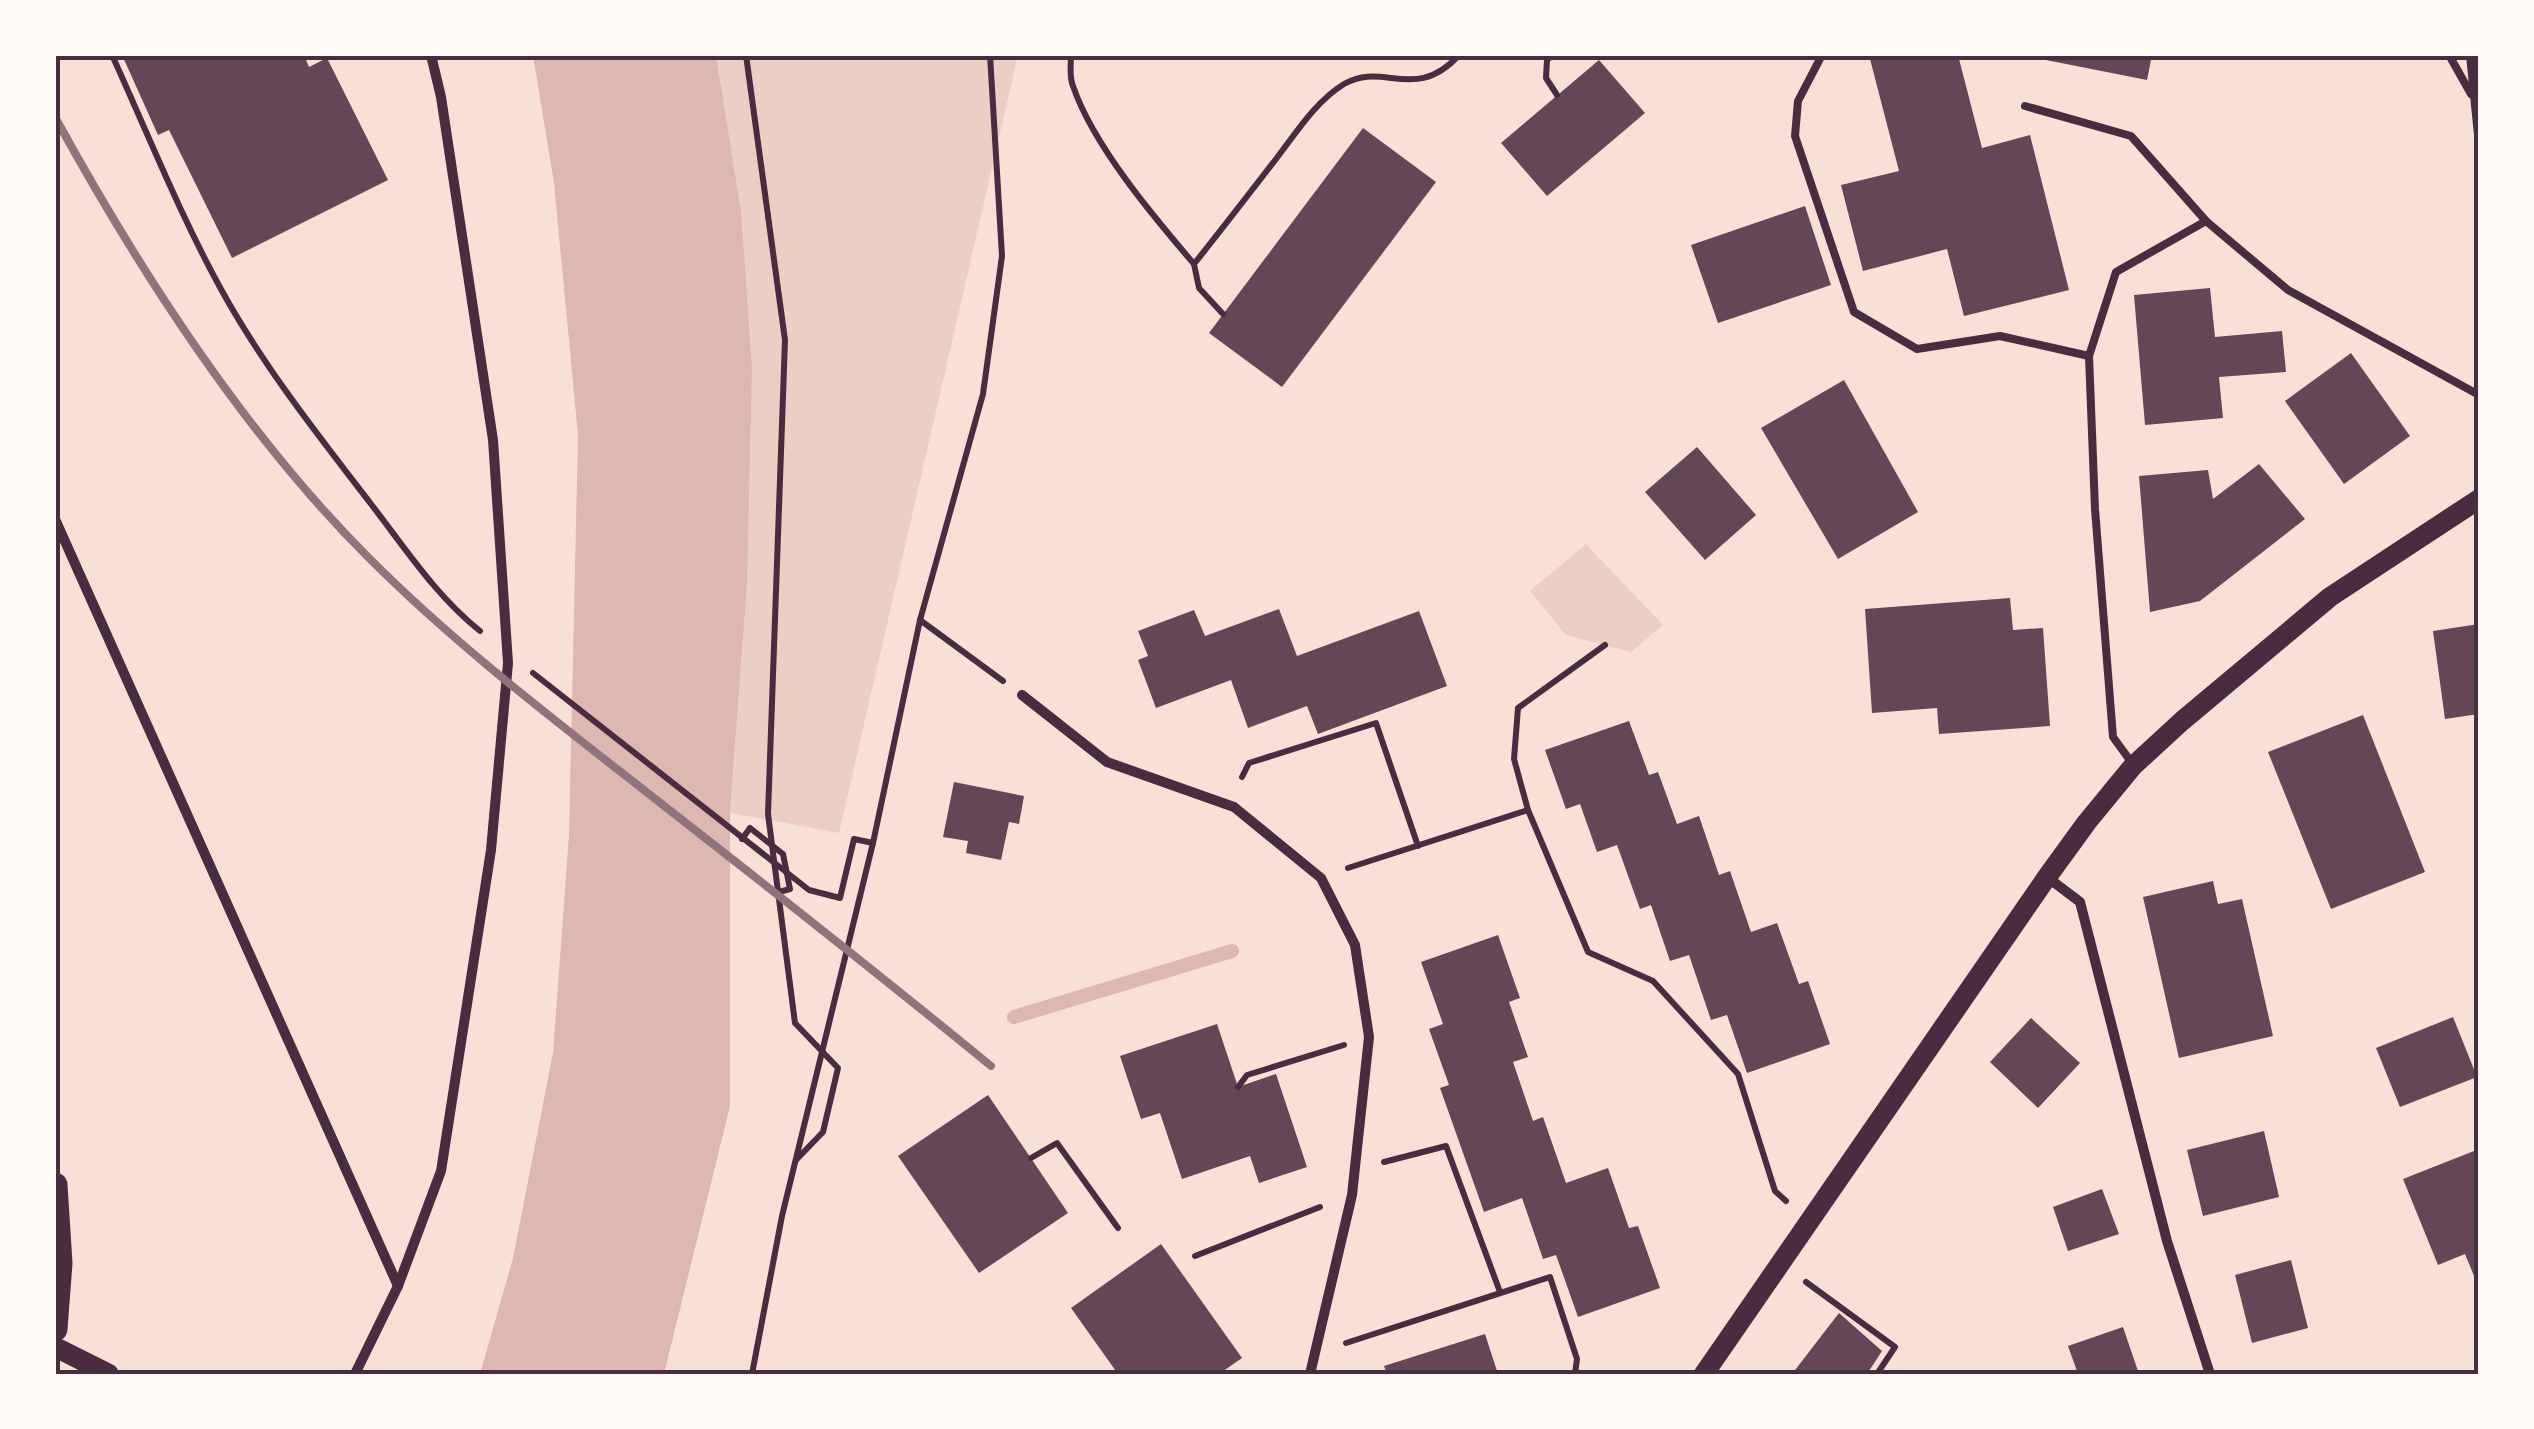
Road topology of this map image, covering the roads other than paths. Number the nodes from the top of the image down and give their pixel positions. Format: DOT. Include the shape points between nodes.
graph roads {
  1 [pos="431,55"];
  2 [pos="1822,55"];
  3 [pos="2449,55"];
  4 [pos="2470,55"];
  5 [pos="2475,100"];
  6 [pos="2025,106"];
  7 [pos="2479,145"];
  8 [pos="2206,221"];
  9 [pos="2089,356"];
  10 [pos="2479,395"];
  11 [pos="2479,498"];
  12 [pos="55,519"];
  13 [pos="1022,695"];
  14 [pos="2134,766"];
  15 [pos="2048,877"];
  16 [pos="55,1185"];
  17 [pos="398,1286"];
  18 [pos="55,1328"];
  19 [pos="55,1347"];
  20 [pos="109,1374"];
  21 [pos="355,1374"];
  22 [pos="1310,1374"];
  23 [pos="1704,1374"];
  24 [pos="2210,1374"];
  1 -- 17 [label="street" via="493,440 508,663 491,850 441,1171"];
  2 -- 9 [label="lane" via="1798,101 1795,136 1854,312 1916,349 2000,336"];
  3 -- 5 [label="lane"];
  4 -- 5 [label="lane"];
  5 -- 7 [label="lane"];
  6 -- 8 [label="lane" via="2130,136"];
  8 -- 9 [label="lane" via="2116,272"];
  8 -- 10 [label="lane" via="2288,290"];
  9 -- 14 [label="lane" via="2113,738"];
  11 -- 14 [label="main road" via="2330,597"];
  12 -- 17 [label="street"];
  13 -- 22 [label="street" via="1107,762 1234,806 1321,878 1355,945 1369,1037 1352,1194"];
  14 -- 15 [label="main road"];
  15 -- 23 [label="main road"];
  15 -- 24 [label="street" via="2080,902 2167,1241"];
  16 -- 18 [label="main road"];
  17 -- 21 [label="street"];
  19 -- 20 [label="main road"];
}
